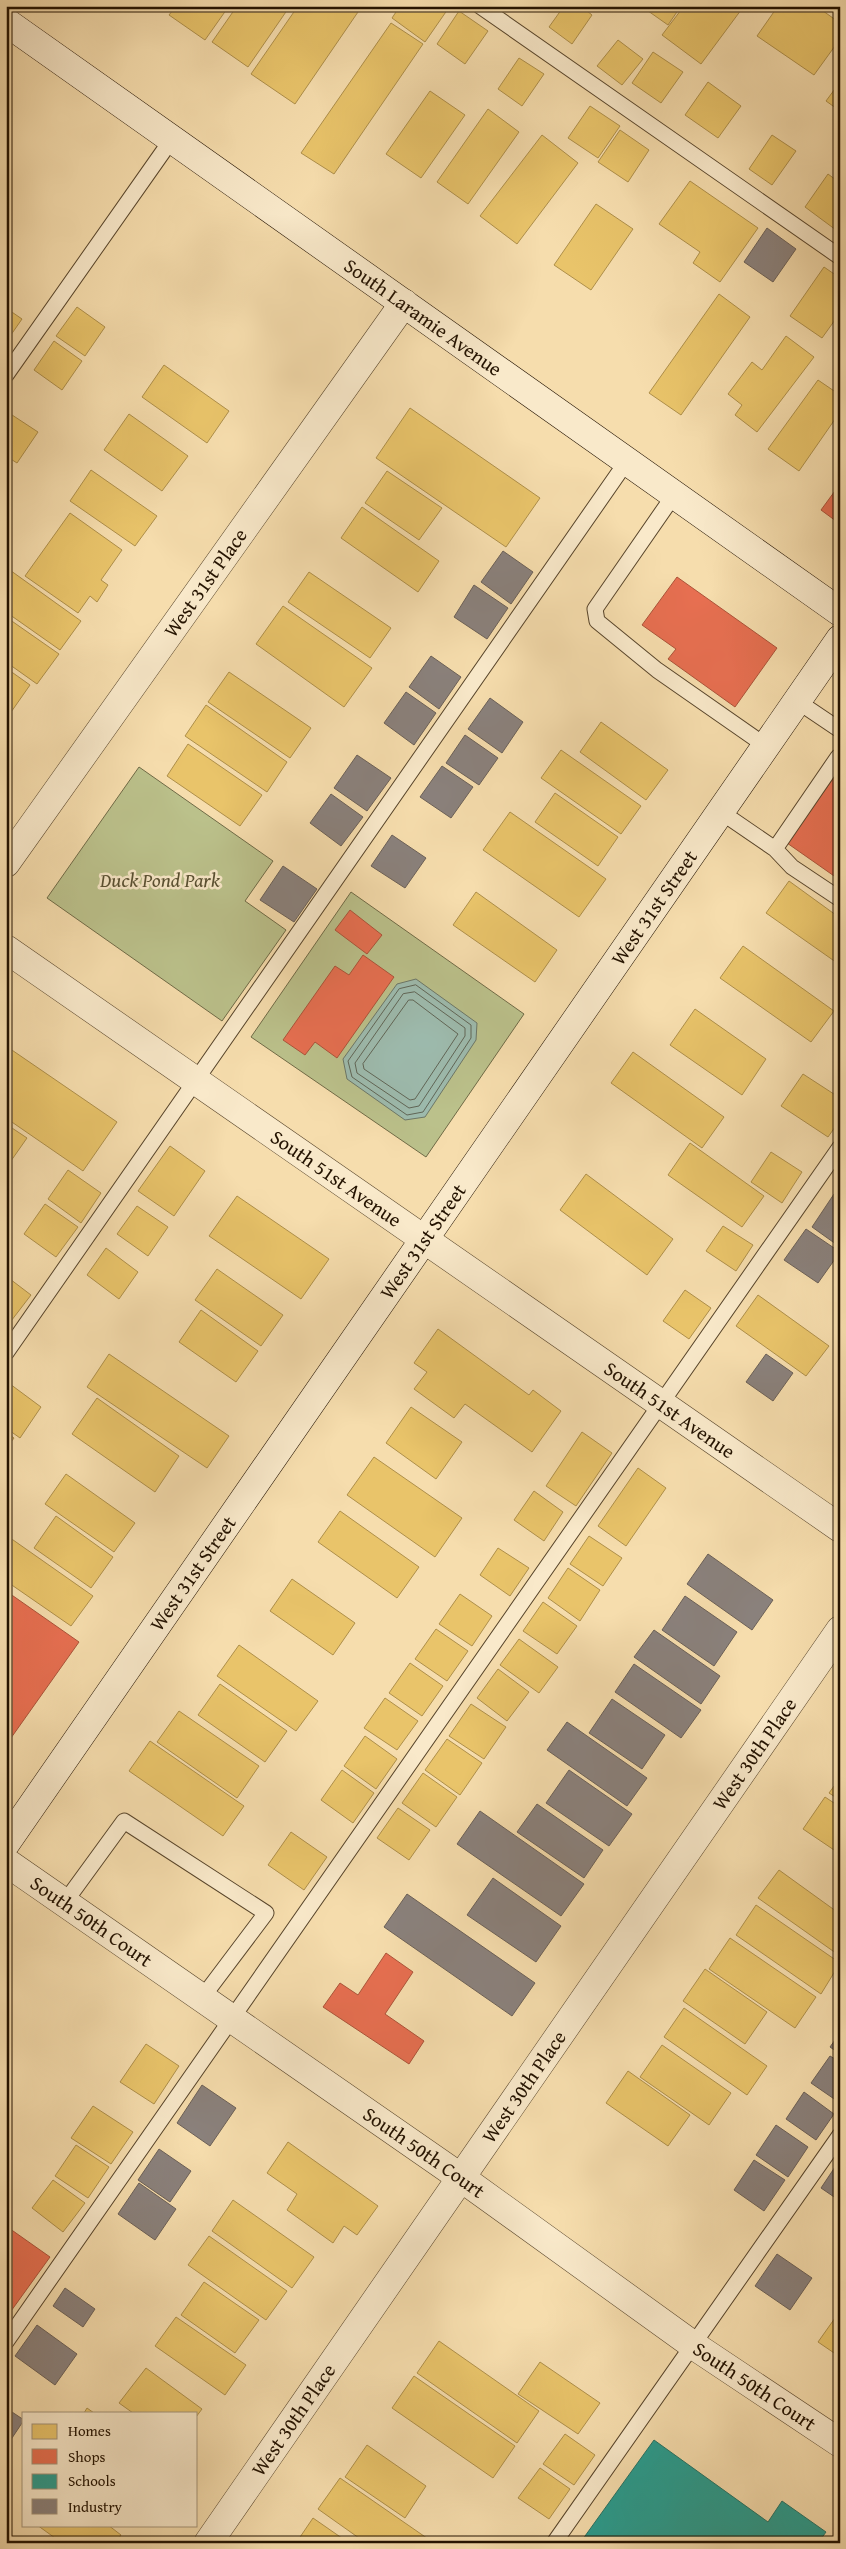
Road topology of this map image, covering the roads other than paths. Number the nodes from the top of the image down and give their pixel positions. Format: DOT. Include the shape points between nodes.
graph roads {
  1 [pos="480,6"];
  2 [pos="6,22"];
  3 [pos="172,139"];
  4 [pos="840,257"];
  5 [pos="404,303"];
  6 [pos="6,375"];
  7 [pos="627,461"];
  8 [pos="674,495"];
  9 [pos="840,612"];
  10 [pos="840,639"];
  11 [pos="797,700"];
  12 [pos="840,730"];
  13 [pos="766,746"];
  14 [pos="839,756"];
  15 [pos="721,812"];
  16 [pos="775,849"];
  17 [pos="6,863"];
  18 [pos="840,899"];
  19 [pos="6,949"];
  20 [pos="195,1081"];
  21 [pos="840,1147"];
  22 [pos="426,1240"];
  23 [pos="6,1353"];
  24 [pos="661,1403"];
  25 [pos="840,1528"];
  26 [pos="840,1630"];
  27 [pos="6,1843"];
  28 [pos="6,1862"];
  29 [pos="65,1902"];
  30 [pos="202,1998"];
  31 [pos="232,2018"];
  32 [pos="840,2135"];
  33 [pos="460,2177"];
  34 [pos="6,2342"];
  35 [pos="693,2345"];
  36 [pos="840,2443"];
  37 [pos="208,2543"];
  38 [pos="554,2543"];
  1 -- 4 [label="lane"];
  2 -- 3 [label="street, South Laramie Avenue"];
  3 -- 5 [label="street, South Laramie Avenue"];
  3 -- 6 [label="lane"];
  5 -- 7 [label="street, South Laramie Avenue"];
  5 -- 17 [label="street, West 31st Place"];
  7 -- 8 [label="street, South Laramie Avenue"];
  7 -- 20 [label="lane"];
  8 -- 9 [label="street, South Laramie Avenue"];
  8 -- 13 [label="lane" via="595,609 597,621 657,670"];
  10 -- 11 [label="street, West 31st Street"];
  11 -- 12 [label="lane"];
  11 -- 13 [label="street, West 31st Street"];
  13 -- 15 [label="street, West 31st Street"];
  14 -- 16 [label="lane" via="811,802"];
  15 -- 16 [label="lane"];
  15 -- 22 [label="street, West 31st Street"];
  16 -- 18 [label="lane" via="792,866"];
  19 -- 20 [label="street, South 51st Avenue"];
  20 -- 22 [label="street, South 51st Avenue"];
  20 -- 23 [label="lane"];
  21 -- 24 [label="lane"];
  22 -- 24 [label="street, South 51st Avenue"];
  22 -- 27 [label="street, West 31st Street"];
  24 -- 25 [label="street, South 51st Avenue"];
  24 -- 31 [label="lane"];
  26 -- 33 [label="street, West 30th Place"];
  28 -- 29 [label="street, South 50th Court"];
  29 -- 30 [label="street, South 50th Court"];
  29 -- 30 [label="lane" via="124,1821 266,1912"];
  30 -- 31 [label="street, South 50th Court"];
  31 -- 33 [label="street, South 50th Court"];
  31 -- 34 [label="lane"];
  32 -- 35 [label="lane"];
  33 -- 35 [label="street, South 50th Court"];
  33 -- 37 [label="street, West 30th Place"];
  35 -- 36 [label="street, South 50th Court"];
  35 -- 38 [label="lane"];
}
